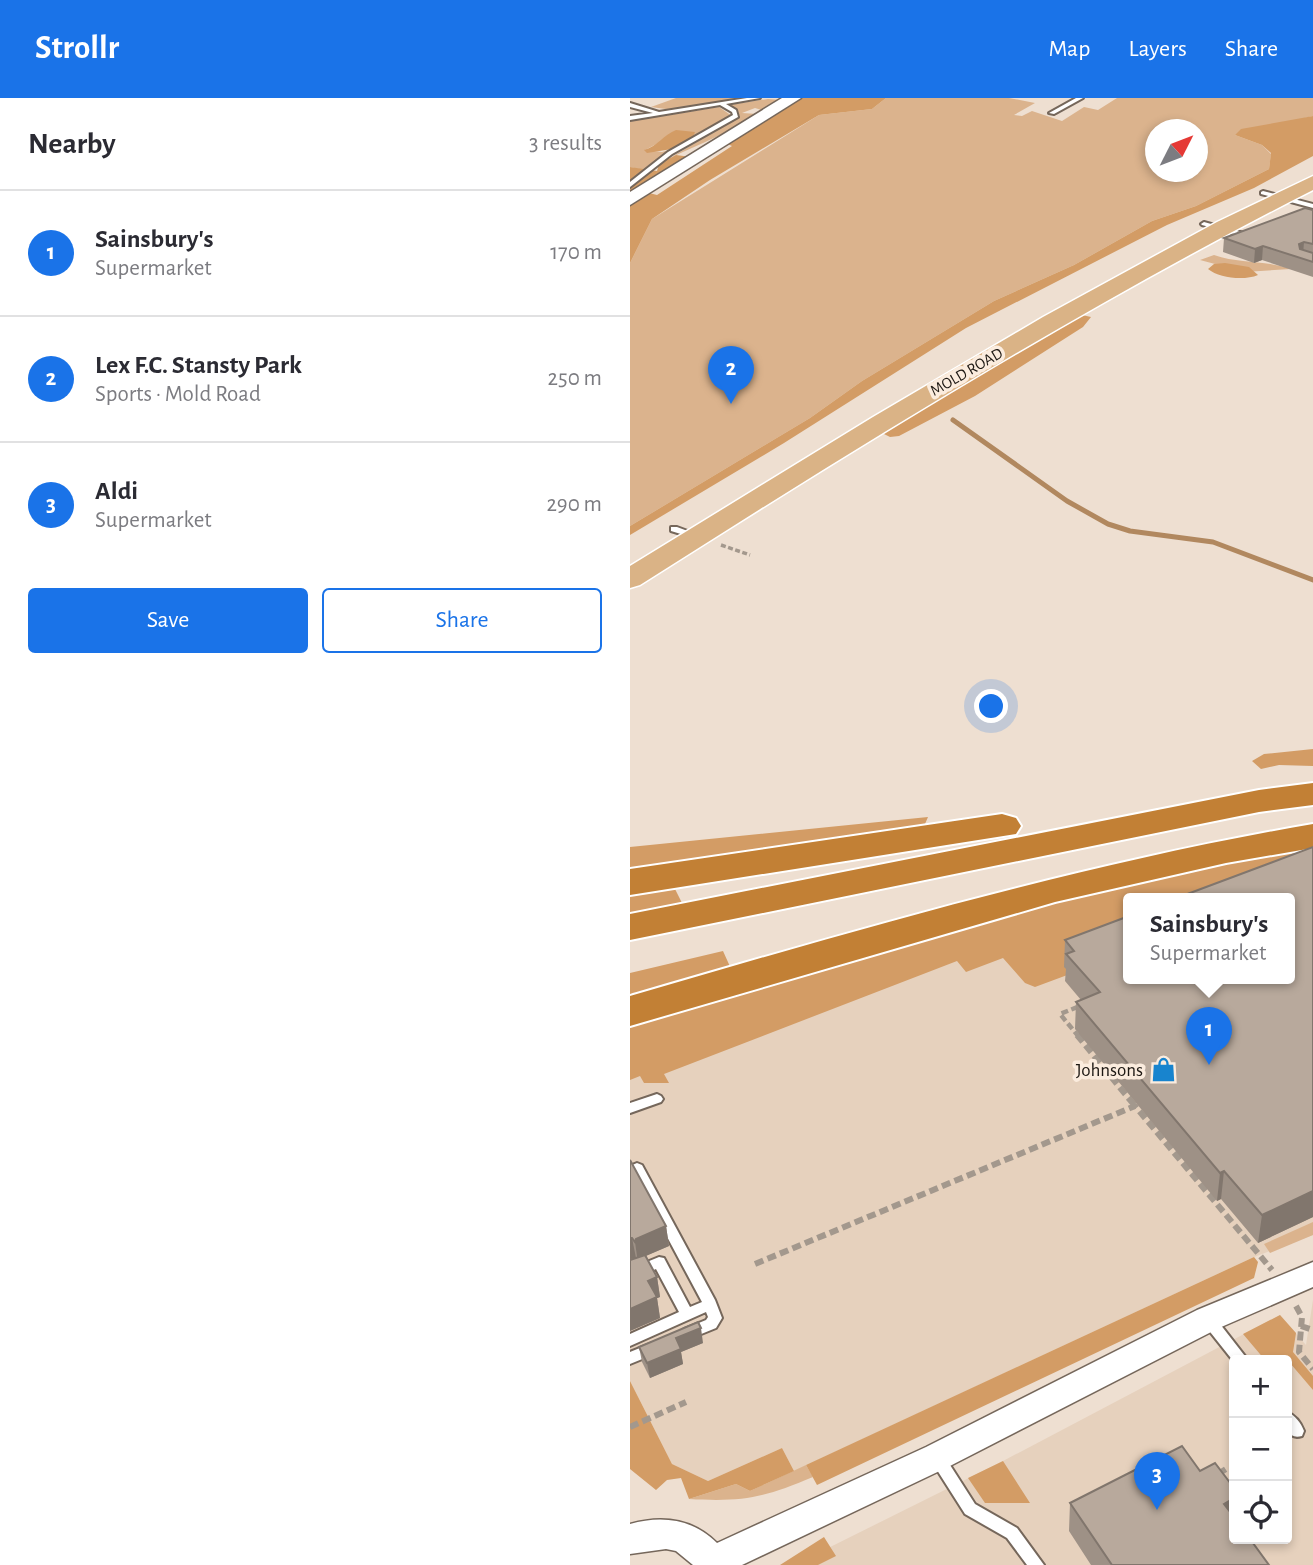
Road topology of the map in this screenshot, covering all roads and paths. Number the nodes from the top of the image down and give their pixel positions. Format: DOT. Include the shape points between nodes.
graph roads {
  1 [pos="757,98"];
  2 [pos="793,98"];
  3 [pos="1080,98"];
  4 [pos="721,104"];
  5 [pos="630,105"];
  6 [pos="642,108"];
  7 [pos="667,112"];
  8 [pos="1052,113"];
  9 [pos="632,118"];
  10 [pos="1313,168"];
  11 [pos="1313,182"];
  12 [pos="630,185"];
  13 [pos="1273,195"];
  14 [pos="630,200"];
  15 [pos="1313,206"];
  16 [pos="1213,226"];
  17 [pos="1251,236"];
  18 [pos="674,529"];
  19 [pos="697,536"];
  20 [pos="630,556"];
  21 [pos="630,579"];
  22 [pos="1313,780"];
  23 [pos="1313,794"];
  24 [pos="1313,821"];
  25 [pos="1313,836"];
  26 [pos="630,883"];
  27 [pos="630,927"];
  28 [pos="630,953"];
  29 [pos="1085,1004"];
  30 [pos="630,1011"];
  31 [pos="657,1099"];
  32 [pos="1135,1105"];
  33 [pos="630,1108"];
  34 [pos="630,1171"];
  35 [pos="755,1264"];
  36 [pos="631,1271"];
  37 [pos="1298,1279"];
  38 [pos="710,1304"];
  39 [pos="687,1314"];
  40 [pos="1208,1319"];
  41 [pos="1301,1326"];
  42 [pos="1313,1330"];
  43 [pos="630,1340"];
  44 [pos="1237,1355"];
  45 [pos="630,1358"];
  46 [pos="1313,1369"];
  47 [pos="686,1402"];
  48 [pos="1292,1424"];
  49 [pos="630,1427"];
  50 [pos="1297,1430"];
  51 [pos="937,1457"];
  52 [pos="1229,1468"];
  53 [pos="1209,1478"];
  54 [pos="630,1539"];
  55 [pos="712,1564"];
  56 [pos="1037,1565"];
  1 -- 4 [label="lane"];
  2 -- 14 [label="street"];
  3 -- 8 [label="lane"];
  4 -- 7 [label="lane"];
  4 -- 12 [label="lane" via="736,116 670,153"];
  5 -- 6 [label="lane"];
  6 -- 7 [label="lane"];
  6 -- 9 [label="lane"];
  7 -- 9 [label="lane"];
  10 -- 13 [label="main road, MOLD ROAD"];
  11 -- 13 [label="main road, MOLD ROAD"];
  13 -- 15 [label="lane"];
  13 -- 16 [label="main road, MOLD ROAD"];
  16 -- 17 [label="lane"];
  16 -- 18 [label="main road, MOLD ROAD" via="972,348"];
  16 -- 19 [label="main road, MOLD ROAD" via="949,380"];
  18 -- 19 [label="lane"];
  18 -- 20 [label="main road, MOLD ROAD"];
  19 -- 21 [label="main road, MOLD ROAD"];
  22 -- 26 [label="highway"];
  23 -- 27 [label="highway"];
  24 -- 28 [label="highway" via="925,886"];
  25 -- 30 [label="highway" via="1068,884 920,923"];
  29 -- 32 [label="path" via="1060,1014"];
  31 -- 33 [label="lane"];
  32 -- 35 [label="path"];
  32 -- 37 [label="path"];
  34 -- 38 [label="lane" via="637,1168"];
  36 -- 39 [label="lane" via="659,1262"];
  37 -- 40 [label="street"];
  37 -- 41 [label="path"];
  38 -- 39 [label="lane"];
  38 -- 45 [label="lane" via="715,1318 710,1324"];
  39 -- 43 [label="lane"];
  40 -- 44 [label="lane"];
  40 -- 51 [label="street"];
  41 -- 42 [label="path"];
  41 -- 46 [label="path" via="1299,1352"];
  47 -- 49 [label="path"];
  48 -- 50 [label="lane"];
  51 -- 55 [label="street"];
  51 -- 56 [label="lane" via="970,1509 1012,1533"];
  52 -- 53 [label="path"];
  54 -- 55 [label="street" via="645,1534 682,1537 700,1547"];
}
